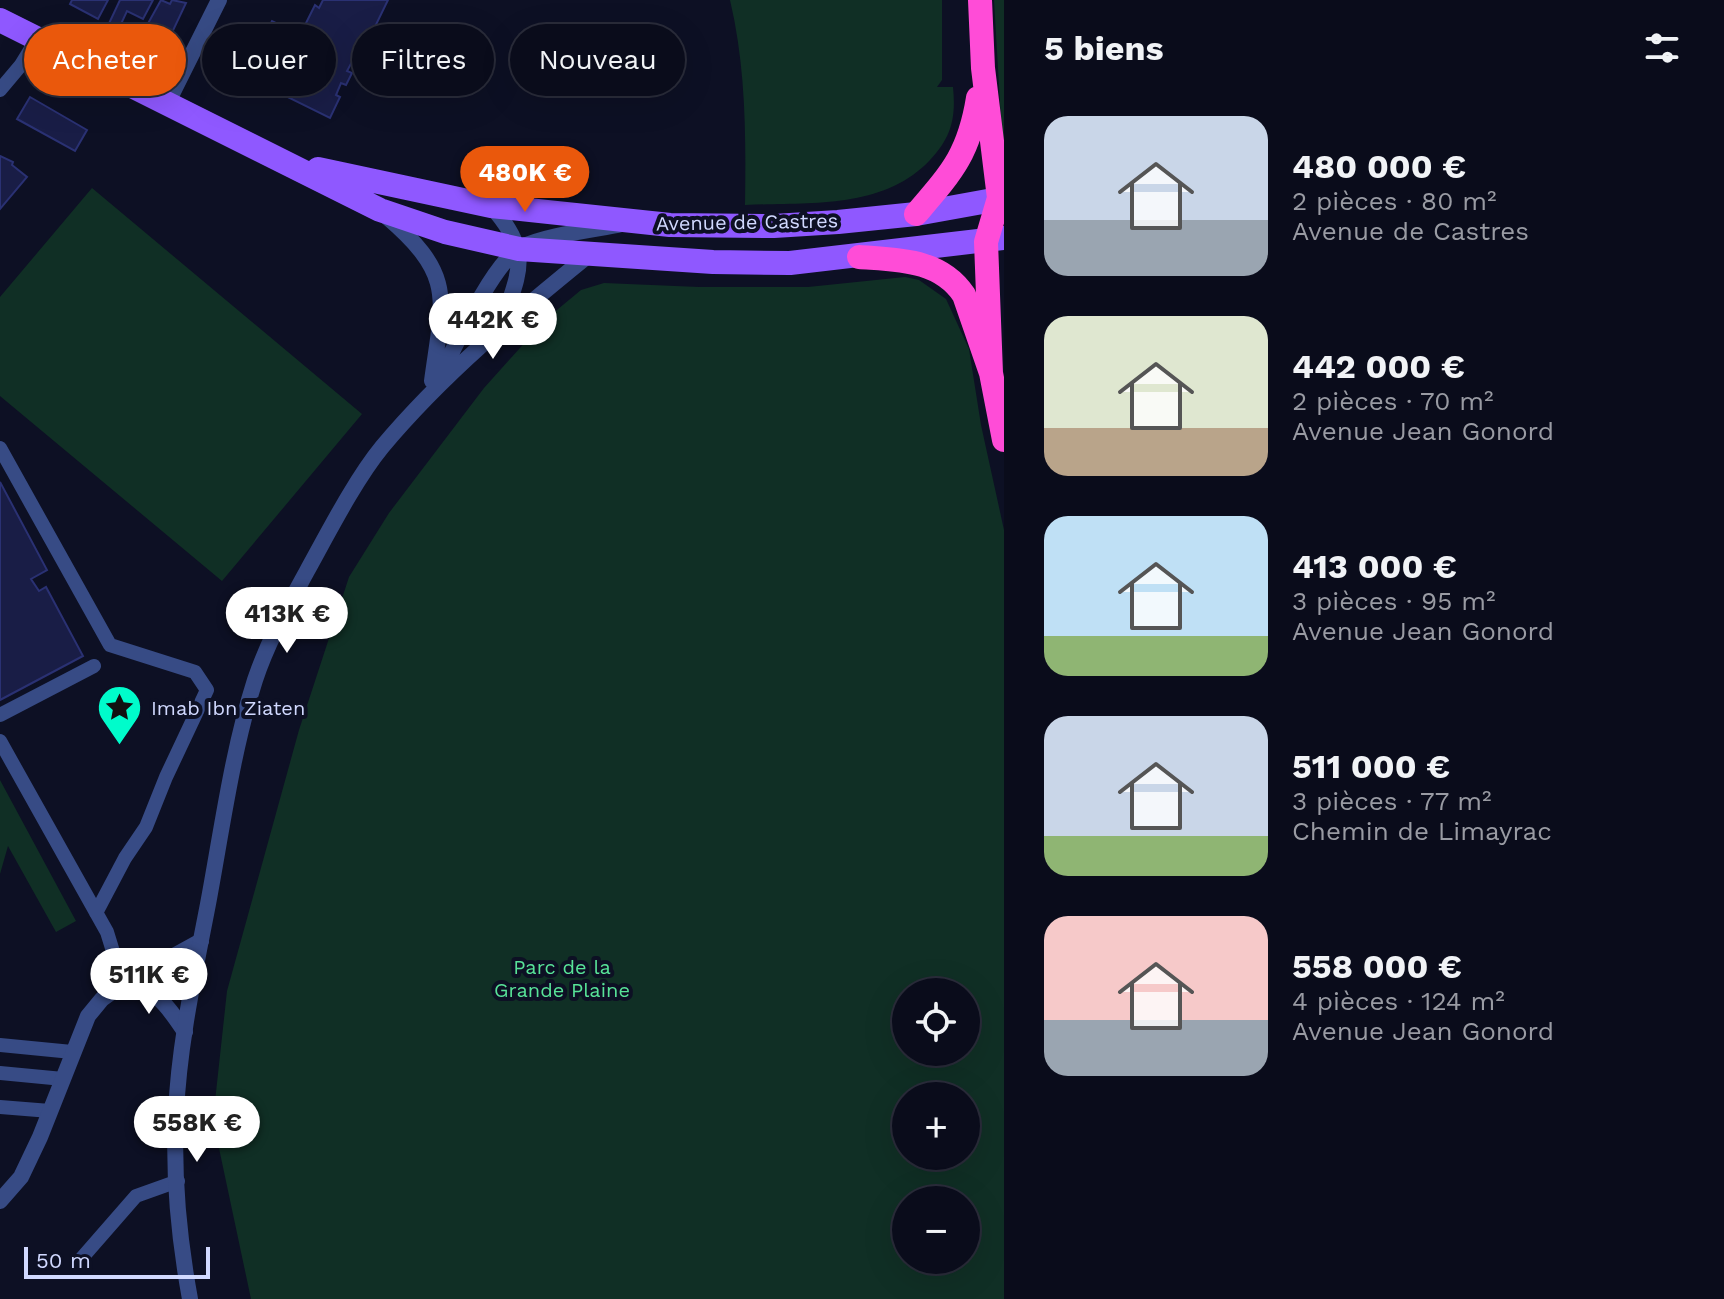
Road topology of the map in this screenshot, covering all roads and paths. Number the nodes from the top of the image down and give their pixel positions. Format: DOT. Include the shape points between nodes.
graph roads {
  1 [pos="219,0"];
  2 [pos="980,0"];
  3 [pos="0,20"];
  4 [pos="24,32"];
  5 [pos="24,60"];
  6 [pos="983,68"];
  7 [pos="0,90"];
  8 [pos="151,96"];
  9 [pos="167,104"];
  10 [pos="288,163"];
  11 [pos="1002,198"];
  12 [pos="491,206"];
  13 [pos="380,210"];
  14 [pos="916,214"];
  15 [pos="630,222"];
  16 [pos="998,237"];
  17 [pos="519,249"];
  18 [pos="590,254"];
  19 [pos="859,257"];
  20 [pos="501,326"];
  21 [pos="991,373"];
  22 [pos="431,392"];
  23 [pos="1004,440"];
  24 [pos="0,448"];
  25 [pos="94,666"];
  26 [pos="0,715"];
  27 [pos="0,741"];
  28 [pos="96,913"];
  29 [pos="201,941"];
  30 [pos="123,984"];
  31 [pos="185,1032"];
  32 [pos="0,1045"];
  33 [pos="72,1052"];
  34 [pos="0,1073"];
  35 [pos="63,1079"];
  36 [pos="0,1107"];
  37 [pos="50,1111"];
  38 [pos="178,1181"];
  39 [pos="0,1201"];
  40 [pos="81,1259"];
  41 [pos="190,1299"];
  1 -- 9 [label="street"];
  2 -- 6 [label="highway"];
  3 -- 4 [label="main road, Avenue de Castres"];
  5 -- 7 [label="lane"];
  6 -- 11 [label="highway"];
  6 -- 14 [label="highway" via="964,153"];
  8 -- 9 [label="main road, Avenue de Castres"];
  9 -- 10 [label="main road, Avenue de Castres"];
  10 -- 12 [label="main road, Avenue de Castres"];
  10 -- 13 [label="main road, Avenue de Castres"];
  11 -- 14 [label="main road, Avenue de Castres"];
  11 -- 16 [label="highway"];
  12 -- 15 [label="main road, Avenue de Castres"];
  12 -- 17 [label="street"];
  13 -- 17 [label="main road, Avenue de Castres"];
  13 -- 22 [label="street" via="412,238 441,288"];
  14 -- 15 [label="main road, Avenue de Castres" via="774,226"];
  15 -- 17 [label="street"];
  16 -- 19 [label="main road, Avenue de Castres"];
  16 -- 21 [label="highway"];
  17 -- 18 [label="main road, Avenue de Castres"];
  17 -- 20 [label="street" via="520,268"];
  17 -- 22 [label="street" via="498,270"];
  18 -- 19 [label="main road, Avenue de Castres" via="760,263"];
  18 -- 20 [label="street"];
  19 -- 21 [label="highway" via="920,263 948,276 964,295"];
  20 -- 22 [label="street"];
  21 -- 23 [label="highway"];
  22 -- 29 [label="street" via="380,450 278,623 241,725"];
  24 -- 28 [label="lane" via="110,645 195,672 207,690 146,827"];
  25 -- 26 [label="lane"];
  27 -- 28 [label="lane"];
  28 -- 30 [label="lane"];
  29 -- 30 [label="street"];
  29 -- 31 [label="street"];
  30 -- 31 [label="street" via="143,987 166,1003"];
  30 -- 33 [label="street" via="88,1016"];
  31 -- 38 [label="street" via="176,1112"];
  32 -- 33 [label="lane"];
  33 -- 35 [label="street"];
  34 -- 35 [label="lane"];
  35 -- 37 [label="street"];
  36 -- 37 [label="lane"];
  37 -- 39 [label="street" via="21,1177"];
  38 -- 40 [label="lane" via="136,1196"];
  38 -- 41 [label="street"];
}
